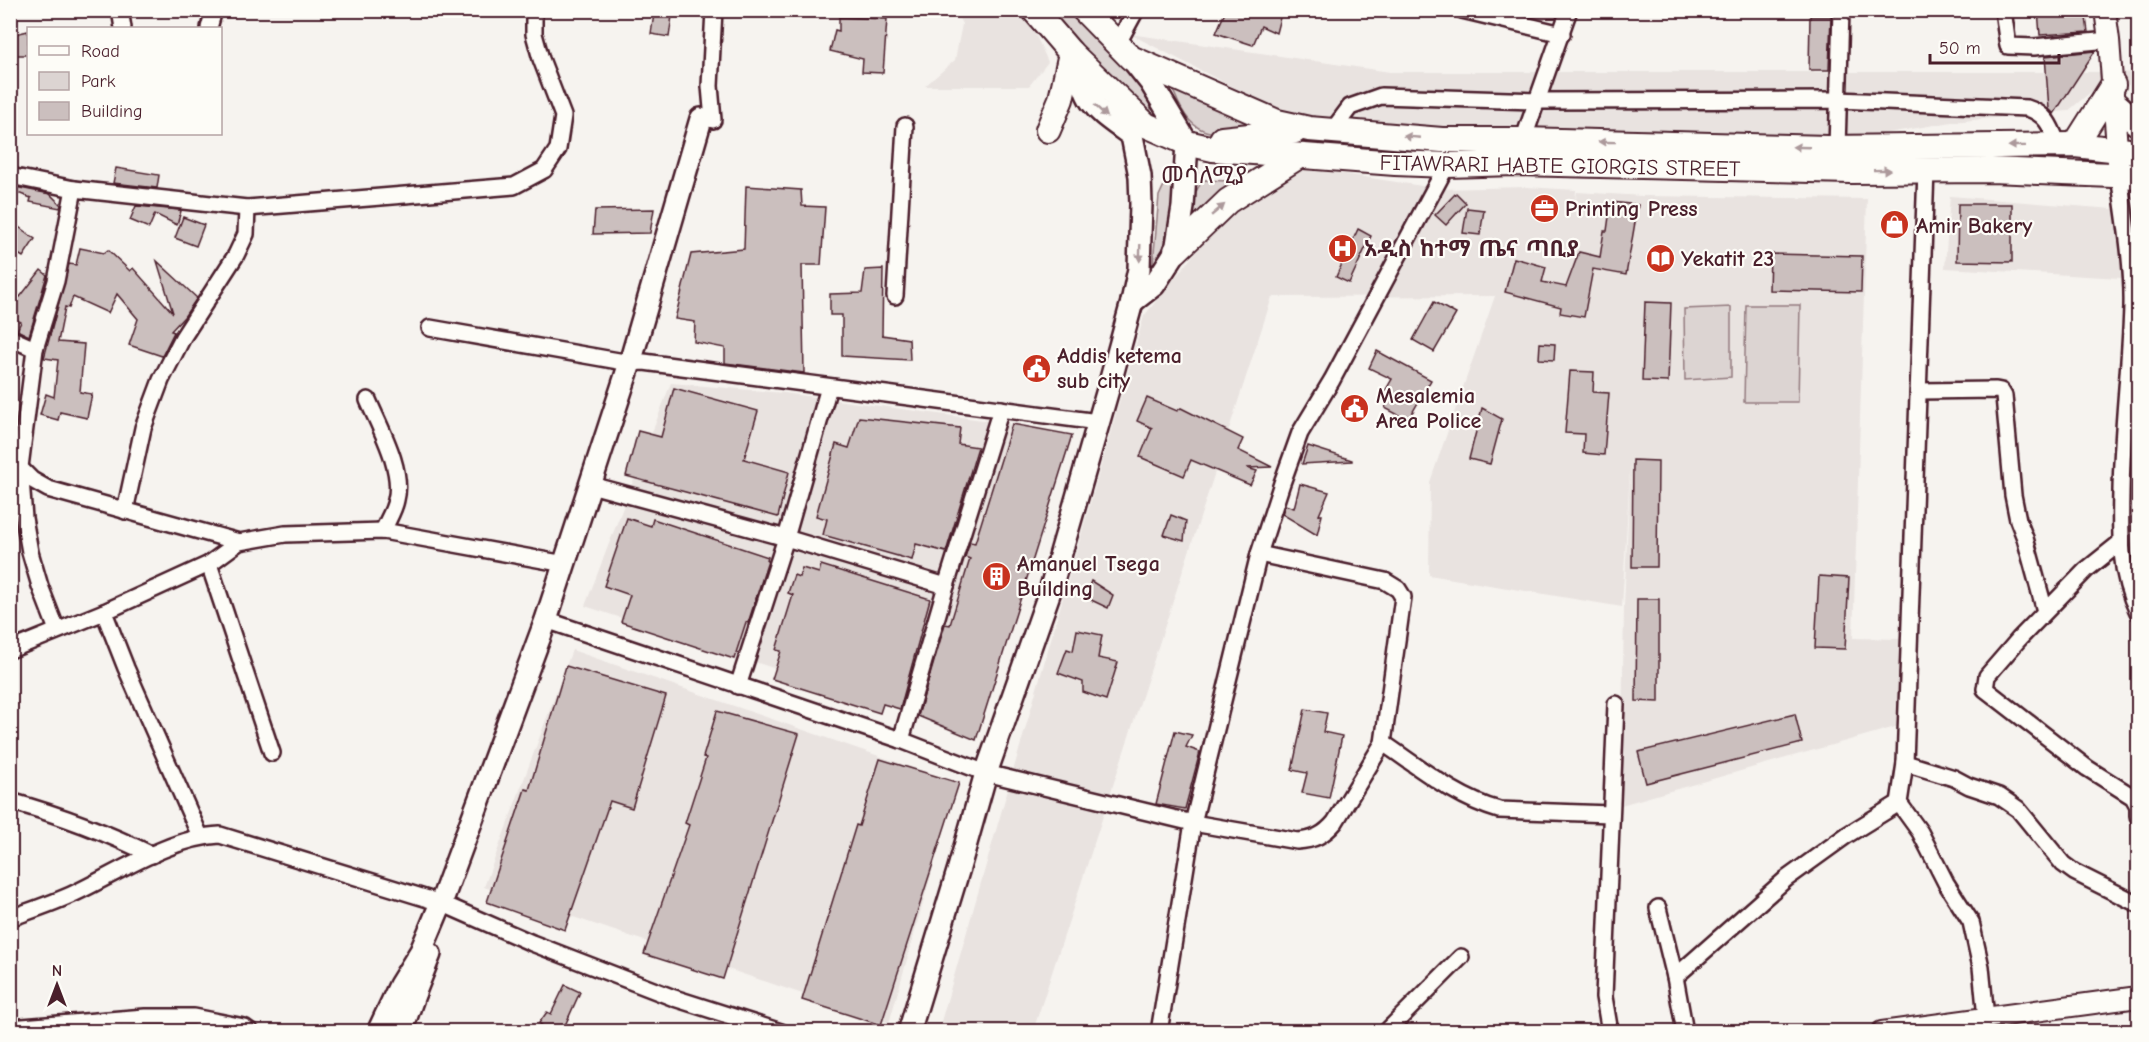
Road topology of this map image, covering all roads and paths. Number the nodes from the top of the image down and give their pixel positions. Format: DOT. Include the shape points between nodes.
graph roads {
  1 [pos="120,10"];
  2 [pos="214,10"];
  3 [pos="534,10"];
  4 [pos="714,10"];
  5 [pos="1034,10"];
  6 [pos="1084,10"];
  7 [pos="1136,10"];
  8 [pos="1462,10"];
  9 [pos="1569,10"];
  10 [pos="1841,10"];
  11 [pos="2003,10"];
  12 [pos="2105,10"];
  13 [pos="123,27"];
  14 [pos="209,27"];
  15 [pos="1562,34"];
  16 [pos="2109,40"];
  17 [pos="1124,51"];
  18 [pos="1074,56"];
  19 [pos="2113,94"];
  20 [pos="1838,100"];
  21 [pos="1537,101"];
  22 [pos="707,119"];
  23 [pos="2139,124"];
  24 [pos="905,126"];
  25 [pos="1048,130"];
  26 [pos="1321,130"];
  27 [pos="1523,140"];
  28 [pos="1187,143"];
  29 [pos="2066,145"];
  30 [pos="1837,148"];
  31 [pos="2128,151"];
  32 [pos="1299,156"];
  33 [pos="1515,163"];
  34 [pos="1447,165"];
  35 [pos="1926,170"];
  36 [pos="10,176"];
  37 [pos="2129,176"];
  38 [pos="74,189"];
  39 [pos="247,208"];
  40 [pos="1176,251"];
  41 [pos="895,296"];
  42 [pos="1132,302"];
  43 [pos="430,328"];
  44 [pos="10,338"];
  45 [pos="34,349"];
  46 [pos="637,362"];
  47 [pos="829,387"];
  48 [pos="1919,391"];
  49 [pos="368,400"];
  50 [pos="1000,409"];
  51 [pos="1098,422"];
  52 [pos="15,466"];
  53 [pos="596,487"];
  54 [pos="125,511"];
  55 [pos="383,531"];
  56 [pos="786,538"];
  57 [pos="239,542"];
  58 [pos="2121,542"];
  59 [pos="1259,554"];
  60 [pos="209,564"];
  61 [pos="565,564"];
  62 [pos="946,586"];
  63 [pos="2134,588"];
  64 [pos="2045,611"];
  65 [pos="104,612"];
  66 [pos="2139,612"];
  67 [pos="551,622"];
  68 [pos="57,630"];
  69 [pos="10,650"];
  70 [pos="738,686"];
  71 [pos="1616,704"];
  72 [pos="901,740"];
  73 [pos="1383,743"];
  74 [pos="272,753"];
  75 [pos="1905,763"];
  76 [pos="986,773"];
  77 [pos="10,801"];
  78 [pos="1899,803"];
  79 [pos="1611,814"];
  80 [pos="2139,816"];
  81 [pos="1193,823"];
  82 [pos="200,836"];
  83 [pos="152,855"];
  84 [pos="2139,904"];
  85 [pos="444,905"];
  86 [pos="1658,908"];
  87 [pos="10,918"];
  88 [pos="421,951"];
  89 [pos="1461,957"];
  90 [pos="1675,977"];
  91 [pos="415,992"];
  92 [pos="2139,997"];
  93 [pos="1986,1018"];
  94 [pos="10,1028"];
  95 [pos="251,1032"];
  96 [pos="378,1032"];
  97 [pos="400,1032"];
  98 [pos="781,1032"];
  99 [pos="909,1032"];
  100 [pos="1159,1032"];
  101 [pos="1386,1032"];
  102 [pos="1610,1032"];
  103 [pos="1685,1032"];
  104 [pos="1882,1032"];
  1 -- 13 [label="street"];
  2 -- 14 [label="street"];
  3 -- 39 [label="street" via="534,34 562,116 558,148 544,170 514,186 489,190"];
  4 -- 22 [label="street"];
  5 -- 18 [label="main road, FITAWRARI HABTE GIORGIS STREET"];
  6 -- 17 [label="main road"];
  7 -- 17 [label="street"];
  8 -- 15 [label="street"];
  9 -- 15 [label="street"];
  10 -- 20 [label="street"];
  11 -- 16 [label="street" via="2008,45 2034,47"];
  12 -- 16 [label="street"];
  15 -- 21 [label="street"];
  16 -- 19 [label="street"];
  17 -- 26 [label="main road" via="1277,122"];
  17 -- 28 [label="main road" via="1151,83"];
  18 -- 25 [label="main road"];
  18 -- 28 [label="main road, FITAWRARI HABTE GIORGIS STREET" via="1146,125"];
  18 -- 42 [label="main road, one-way" via="1095,108 1132,136 1142,204 1139,269"];
  19 -- 23 [label="main road"];
  19 -- 29 [label="main road"];
  19 -- 31 [label="street"];
  20 -- 21 [label="street"];
  20 -- 29 [label="street" via="2027,108 2039,112"];
  20 -- 30 [label="street"];
  21 -- 26 [label="street" via="1381,96 1350,107"];
  21 -- 27 [label="street"];
  22 -- 46 [label="main road"];
  24 -- 41 [label="street"];
  27 -- 26 [label="main road, one-way" via="1442,140"];
  26 -- 28 [label="main road"];
  30 -- 27 [label="main road, one-way"];
  27 -- 33 [label="street"];
  28 -- 32 [label="main road, FITAWRARI HABTE GIORGIS STREET"];
  28 -- 40 [label="main road"];
  29 -- 30 [label="main road, one-way"];
  29 -- 31 [label="main road"];
  31 -- 37 [label="street"];
  32 -- 34 [label="main road, FITAWRARI HABTE GIORGIS STREET"];
  40 -- 32 [label="main road, one-way" via="1228,201"];
  33 -- 34 [label="main road, FITAWRARI HABTE GIORGIS STREET"];
  33 -- 35 [label="main road, FITAWRARI HABTE GIORGIS STREET, one-way"];
  34 -- 59 [label="street" via="1300,433"];
  35 -- 37 [label="main road, FITAWRARI HABTE GIORGIS STREET"];
  35 -- 48 [label="street"];
  36 -- 38 [label="street"];
  37 -- 58 [label="street" via="2132,308 2122,452"];
  38 -- 39 [label="street"];
  38 -- 45 [label="street" via="56,281"];
  39 -- 54 [label="street" via="246,234 236,255 183,337 159,386 143,428"];
  40 -- 42 [label="main road" via="1154,285"];
  42 -- 51 [label="main road"];
  43 -- 46 [label="street"];
  44 -- 45 [label="street"];
  45 -- 52 [label="street"];
  46 -- 47 [label="street"];
  46 -- 53 [label="main road"];
  47 -- 50 [label="street"];
  47 -- 56 [label="street"];
  48 -- 64 [label="street" via="1996,390 2004,396 2013,495"];
  48 -- 75 [label="street"];
  49 -- 55 [label="street" via="397,476 396,501"];
  50 -- 51 [label="street"];
  50 -- 62 [label="street"];
  51 -- 76 [label="main road" via="1050,591"];
  52 -- 54 [label="street" via="48,489"];
  52 -- 68 [label="street" via="30,552"];
  53 -- 56 [label="street"];
  53 -- 61 [label="main road"];
  53 -- 67 [label="main road"];
  54 -- 57 [label="street"];
  55 -- 57 [label="street" via="285,534"];
  55 -- 61 [label="street"];
  56 -- 62 [label="street"];
  56 -- 70 [label="street"];
  57 -- 60 [label="street"];
  58 -- 63 [label="street"];
  58 -- 64 [label="street"];
  59 -- 73 [label="street" via="1385,581 1398,589 1403,597"];
  59 -- 81 [label="street"];
  60 -- 65 [label="street"];
  60 -- 74 [label="street"];
  61 -- 67 [label="main road"];
  62 -- 72 [label="street"];
  63 -- 66 [label="street"];
  64 -- 80 [label="street" via="1987,676 1985,688 2087,768 2133,797"];
  65 -- 68 [label="street"];
  65 -- 82 [label="street"];
  67 -- 70 [label="street"];
  67 -- 85 [label="main road"];
  68 -- 69 [label="street"];
  70 -- 72 [label="street"];
  71 -- 79 [label="street"];
  72 -- 76 [label="street"];
  73 -- 79 [label="street" via="1458,793 1489,807"];
  73 -- 81 [label="street" via="1335,822 1316,838 1297,841"];
  75 -- 78 [label="street"];
  75 -- 84 [label="street" via="2010,802 2063,864"];
  76 -- 81 [label="street"];
  76 -- 99 [label="main road"];
  77 -- 83 [label="street" via="57,814"];
  78 -- 90 [label="street" via="1786,879"];
  78 -- 93 [label="street" via="1971,922"];
  79 -- 102 [label="street" via="1604,997"];
  81 -- 100 [label="street"];
  82 -- 83 [label="street"];
  82 -- 85 [label="street" via="220,835 246,842"];
  83 -- 87 [label="street" via="43,907"];
  85 -- 88 [label="main road"];
  85 -- 91 [label="main road"];
  85 -- 98 [label="street" via="674,998"];
  86 -- 90 [label="street"];
  88 -- 91 [label="main road"];
  88 -- 96 [label="main road"];
  89 -- 101 [label="street"];
  90 -- 103 [label="street"];
  91 -- 97 [label="main road"];
  92 -- 93 [label="street"];
  93 -- 104 [label="street"];
  94 -- 95 [label="street" via="194,1017"];
}
